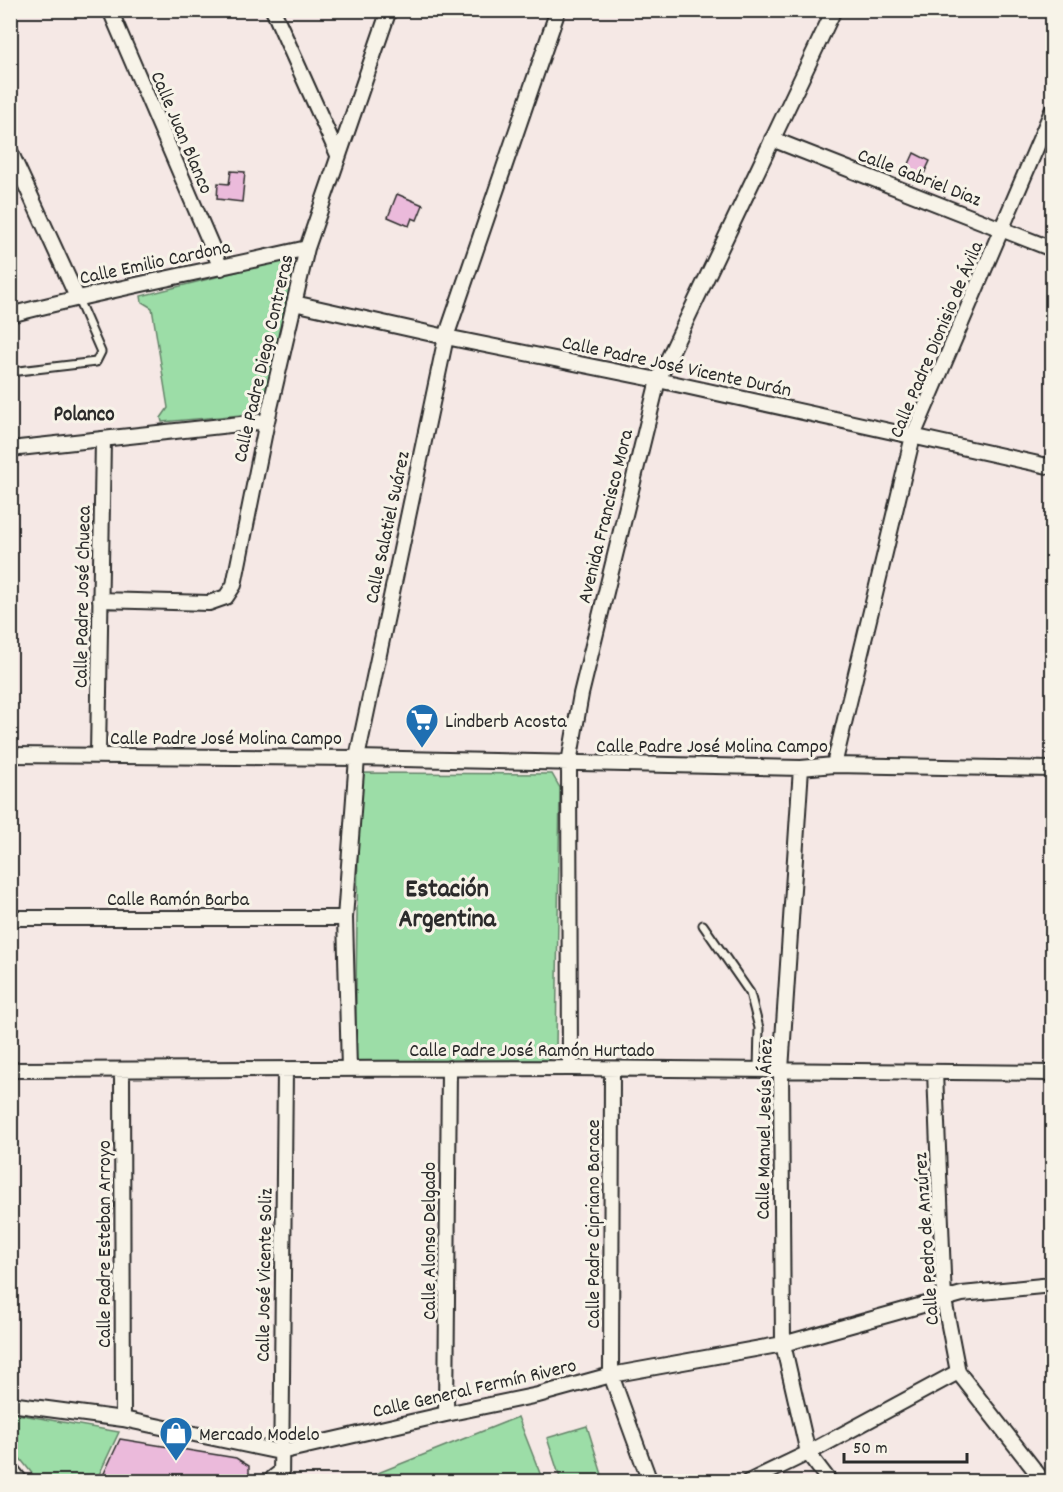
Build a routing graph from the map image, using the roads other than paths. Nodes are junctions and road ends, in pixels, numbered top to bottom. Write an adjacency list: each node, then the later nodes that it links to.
1 (110, 10): 13 (street, Calle Juan Blanco)
2 (273, 10): 9 (street)
3 (389, 10): 9 (street, Calle Padre Diego Contreras)
4 (558, 10): 17 (street, Calle Salatiel Suárez)
5 (834, 10): 7 (street, Avenida Francisco Mora)
6 (1053, 111): 10 (street, Calle Padre Dionisio de Ávila)
7 (772, 139): 10 (street, Calle Gabriel Diaz); 19 (street, Avenida Francisco Mora)
8 (10, 151): 14 (street)
9 (338, 156): 11 (street, Calle Padre Diego Contreras)
10 (1002, 229): 12 (street, Calle Gabriel Diaz); 21 (street, Calle Padre Dionisio de Ávila)
11 (307, 248): 13 (street, Calle Emilio Cardona); 15 (street, Calle Padre Diego Contreras)
12 (1053, 249)
13 (221, 268): 14 (street, Calle Emilio Cardona)
14 (77, 297): 16 (street, Calle Emilio Cardona); 18 (lane)
15 (294, 303): 17 (street, Calle Padre José Vicente Durán); 20 (street, Calle Padre Diego Contreras)
16 (10, 315)
17 (446, 337): 19 (street, Calle Padre José Vicente Durán); 28 (street, Calle Salatiel Suárez)
18 (10, 372)
19 (658, 380): 21 (street, Calle Padre José Vicente Durán); 29 (street, Avenida Francisco Mora)
20 (267, 421): 22 (street); 25 (street, Calle Padre Diego Contreras)
21 (913, 436): 24 (street, Calle Padre José Vicente Durán); 30 (street, Calle Padre Dionisio de Ávila)
22 (103, 439): 23 (street); 25 (street, Calle Padre José Chueca)
23 (10, 449)
24 (1053, 467)
25 (100, 600): 27 (street, Calle Padre José Chueca)
26 (10, 755): 27 (street, Calle Padre José Molina Campo)
27 (98, 756): 28 (street, Calle Padre José Molina Campo)
28 (357, 758): 29 (street, Calle Padre José Molina Campo); 34 (street, Calle Salatiel Suárez)
29 (569, 764): 31 (street, Calle Padre José Molina Campo); 37 (street, Avenida Francisco Mora)
30 (834, 765): 31 (street, Calle Padre José Molina Campo); 32 (street, Calle Padre José Molina Campo)
31 (801, 768): 44 (street, Calle Manuel Jesús Áñez)
32 (1053, 769)
33 (10, 918): 34 (street, Calle Ramón Barba)
34 (345, 918): 39 (street, Calle Salatiel Suárez)
35 (703, 925): 43 (lane)
36 (449, 1068): 37 (street, Calle Padre José Ramón Hurtado); 39 (street, Calle Padre José Ramón Hurtado); 53 (street, Calle Alonso Delgado)
37 (570, 1068): 40 (street, Calle Padre José Ramón Hurtado)
38 (285, 1069): 39 (street, Calle Padre José Ramón Hurtado); 42 (street, Calle Padre José Ramón Hurtado); 55 (street, Calle José Vicente Soliz)
39 (349, 1069)
40 (612, 1069): 43 (street, Calle Padre José Ramón Hurtado); 51 (street, Calle Padre Cipriano Barace)
41 (10, 1070): 42 (street, Calle Padre José Ramón Hurtado)
42 (122, 1070): 54 (street, Calle Padre Esteban Arroyo)
43 (758, 1070): 44 (street, Calle Padre José Ramón Hurtado)
44 (781, 1070): 45 (street, Calle Padre José Ramón Hurtado); 49 (street, Calle Manuel Jesús Áñez)
45 (936, 1072): 46 (street, Calle Padre José Ramón Hurtado); 48 (street, Calle Pedro de Anzúrez)
46 (1053, 1073)
47 (1053, 1285): 48 (street, Calle General Fermín Rivero)
48 (944, 1300): 49 (street, Calle General Fermín Rivero); 50 (street, Calle Pedro de Anzúrez)
49 (783, 1344): 51 (street, Calle General Fermín Rivero); 56 (street, Calle Manuel Jesús Áñez)
50 (958, 1372): 56 (street); 64 (street, Calle Pedro de Anzúrez)
51 (611, 1375): 53 (street, Calle General Fermín Rivero); 61 (street, Calle Padre Cipriano Barace)
52 (10, 1404): 54 (street, Calle General Fermín Rivero)
53 (446, 1414): 55 (street, Calle General Fermín Rivero)
54 (123, 1419): 55 (street, Calle General Fermín Rivero)
55 (280, 1452): 58 (street, Calle José Vicente Soliz)
56 (808, 1453): 62 (street); 63 (street, Calle Manuel Jesús Áñez)
57 (10, 1468): 59 (street)
58 (281, 1474): 60 (lane)
59 (21, 1482)
60 (266, 1482)
61 (650, 1482)
62 (748, 1482)
63 (830, 1482)
64 (1044, 1482)

